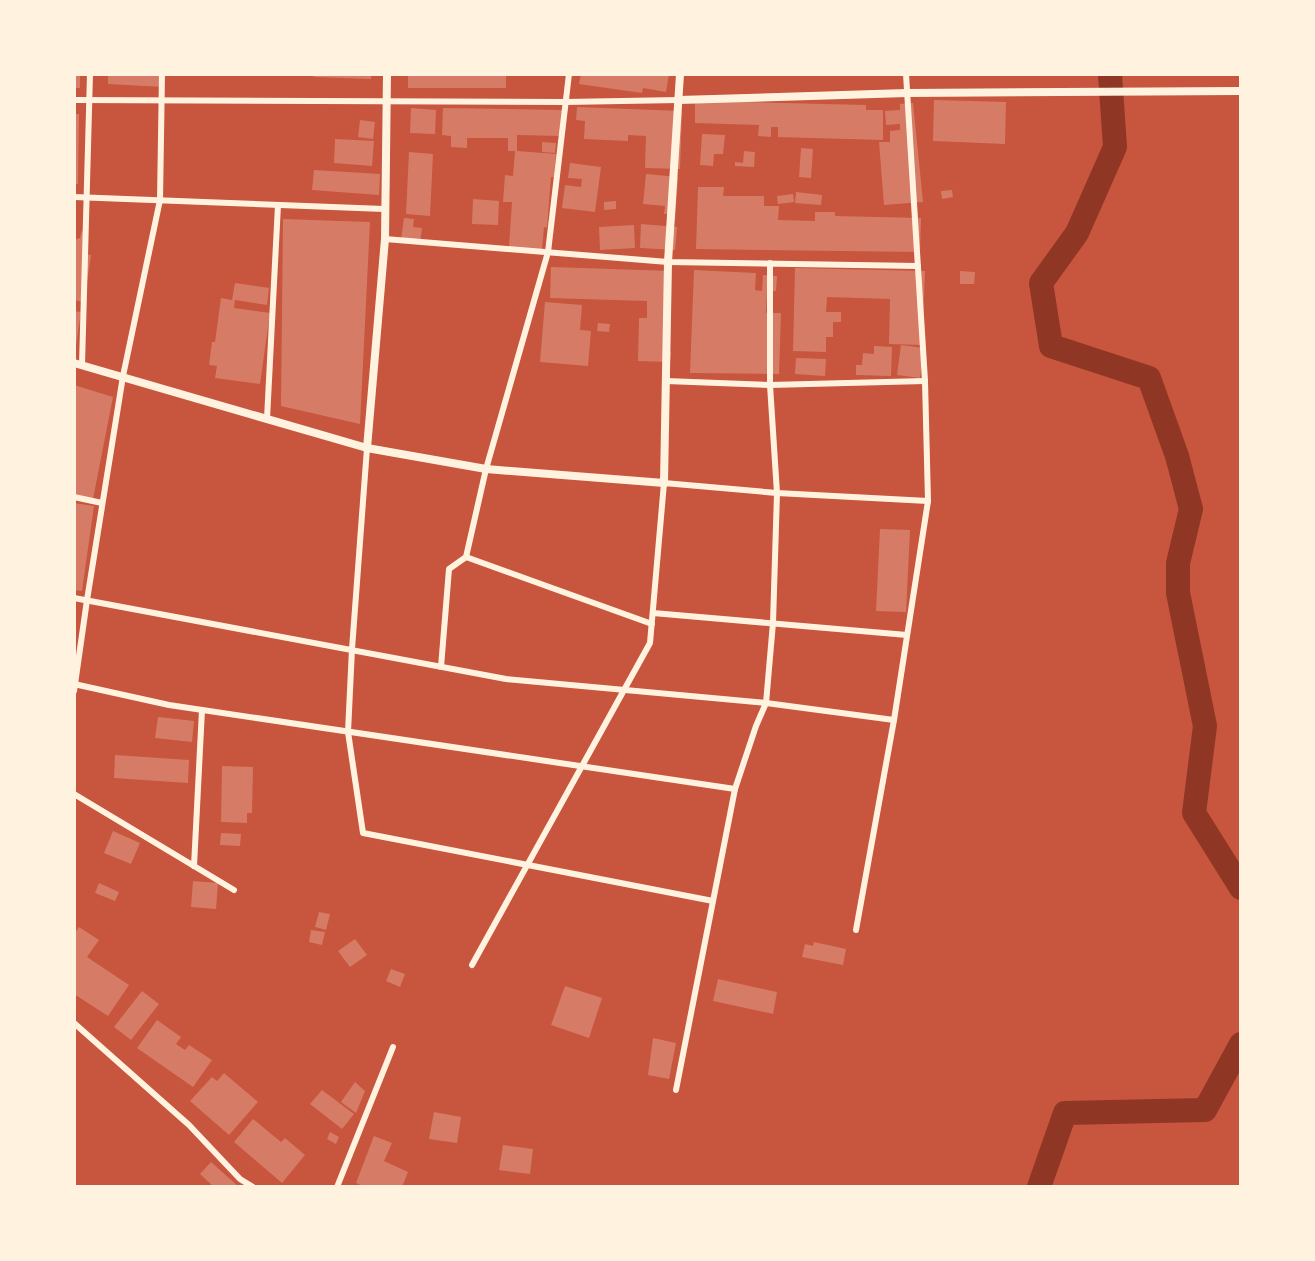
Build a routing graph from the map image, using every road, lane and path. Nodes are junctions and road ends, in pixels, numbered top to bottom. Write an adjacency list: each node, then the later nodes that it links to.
1 (90, 74): 10 (street)
2 (162, 74): 11 (street)
3 (387, 74): 13 (street)
4 (569, 74): 14 (street)
5 (680, 74): 12 (street)
6 (906, 74): 8 (street)
7 (1241, 91): 8 (street)
8 (907, 93): 12 (street); 24 (street)
9 (74, 100): 10 (street)
10 (88, 100): 11 (street); 16 (street)
11 (162, 100): 13 (street); 17 (street)
12 (679, 100): 14 (street); 22 (street)
13 (387, 101): 14 (street); 19 (street)
14 (565, 102): 21 (street)
15 (74, 197): 16 (street)
16 (88, 198): 17 (street); 25 (street)
17 (160, 200): 18 (street); 26 (street)
18 (278, 205): 19 (street); 30 (street)
19 (384, 209): 20 (street)
20 (385, 239): 21 (street); 31 (street)
21 (548, 252): 22 (street); 32 (street)
22 (668, 262): 23 (street); 27 (street)
23 (770, 263): 24 (street); 29 (street)
24 (918, 266): 28 (street)
25 (78, 364): 26 (street)
26 (123, 376): 30 (street); 37 (street)
27 (666, 381): 29 (street); 33 (street)
28 (925, 381): 29 (street); 36 (street)
29 (770, 385): 34 (street)
30 (267, 419): 31 (street)
31 (367, 448): 32 (street); 45 (street)
32 (486, 469): 33 (street); 38 (street)
33 (664, 483): 34 (street); 41 (street)
34 (777, 493): 36 (street); 42 (street)
35 (74, 497): 37 (street)
36 (928, 501): 44 (street)
37 (102, 503): 40 (street)
38 (466, 557): 43 (street); 46 (street)
39 (74, 598): 40 (street)
40 (87, 600): 45 (street); 47 (street)
41 (653, 613): 42 (street); 43 (street)
42 (773, 623): 44 (street); 50 (street)
43 (652, 624): 48 (street)
44 (907, 635): 52 (street)
45 (352, 649): 46 (street); 53 (street)
46 (441, 667): 48 (street)
47 (74, 685): 49 (street); 51 (street)
48 (624, 690): 50 (street); 54 (street)
49 (74, 691)
50 (766, 703): 52 (street); 55 (street)
51 (202, 710): 53 (street); 58 (street)
52 (894, 720): 61 (street)
53 (348, 732): 54 (street); 57 (street)
54 (582, 766): 55 (street); 57 (street)
55 (735, 789): 60 (street)
56 (74, 794): 58 (street)
57 (528, 864): 60 (street); 62 (street)
58 (194, 866): 59 (street)
59 (234, 890)
60 (713, 901): 65 (street)
61 (856, 930)
62 (472, 965)
63 (74, 1023): 66 (street)
64 (393, 1047): 67 (street)
65 (676, 1090)
66 (253, 1187)
67 (337, 1187)

